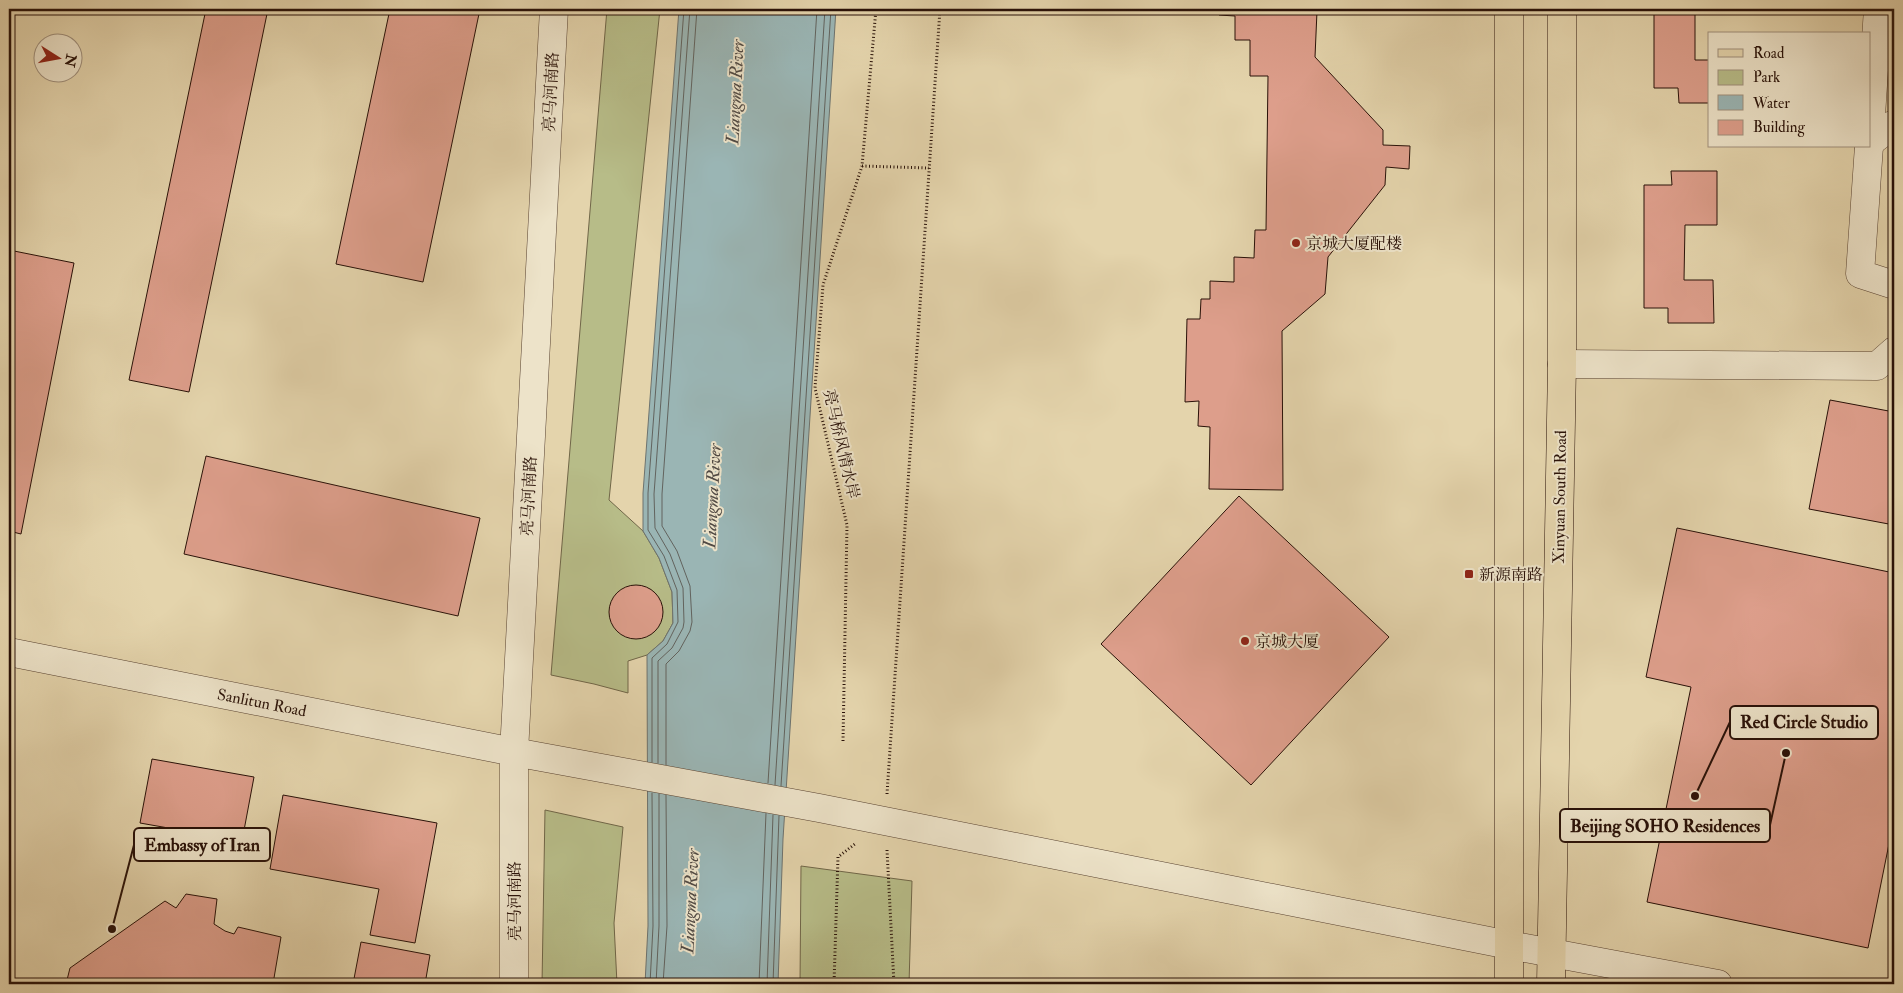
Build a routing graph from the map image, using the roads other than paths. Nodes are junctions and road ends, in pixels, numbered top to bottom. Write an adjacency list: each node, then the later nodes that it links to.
1 (554, 9): 13 (street, 亮马河南路)
2 (1510, 9): 14 (main road)
3 (1562, 9): 11 (main road, Xinyuan South Road)
4 (1878, 9): 6 (street)
5 (1894, 124): 7 (street)
6 (1870, 130)
7 (1870, 144)
8 (1869, 148): 9 (street)
9 (1894, 285)
10 (1894, 351): 11 (street)
11 (1562, 364): 15 (main road, Xinyuan South Road)
12 (9, 652): 13 (street, Sanlitun Road)
13 (514, 752): 14 (street, Sanlitun Road); 16 (street, 亮马河南路)
14 (1509, 945): 15 (street, Sanlitun Road); 17 (main road)
15 (1551, 953): 18 (main road, Xinyuan South Road); 19 (street, Sanlitun Road)
16 (514, 984)
17 (1509, 984)
18 (1551, 984)
19 (1718, 984)

